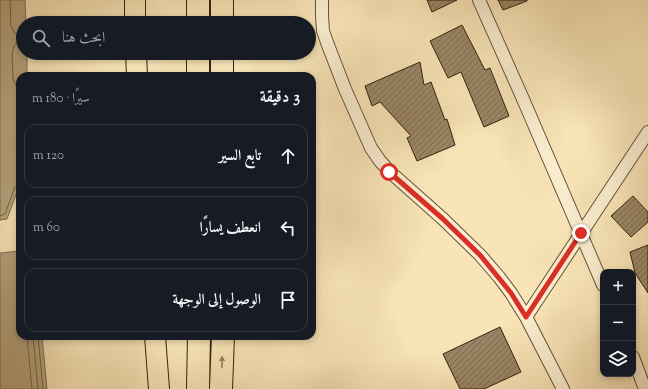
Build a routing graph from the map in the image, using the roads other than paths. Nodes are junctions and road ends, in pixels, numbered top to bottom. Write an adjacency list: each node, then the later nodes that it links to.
1 (135, 0): 6 (highway)
2 (198, 0): 7 (highway)
3 (222, 0): 8 (highway)
4 (322, 0): 18 (street)
5 (479, 0): 16 (street)
6 (135, 16)
7 (198, 16)
8 (222, 16)
9 (136, 60): 12 (highway)
10 (198, 60): 13 (highway)
11 (222, 60): 14 (highway)
12 (137, 72)
13 (198, 72)
14 (222, 72)
15 (648, 132): 16 (street)
16 (581, 233): 17 (street); 18 (street)
17 (600, 278)
18 (526, 317): 26 (street)
19 (155, 340): 23 (highway)
20 (199, 340): 24 (highway)
21 (222, 340): 25 (highway, one-way to 21)
22 (636, 365): 27 (street)
23 (159, 389)
24 (198, 389)
25 (221, 389)
26 (563, 389)
27 (645, 389)

